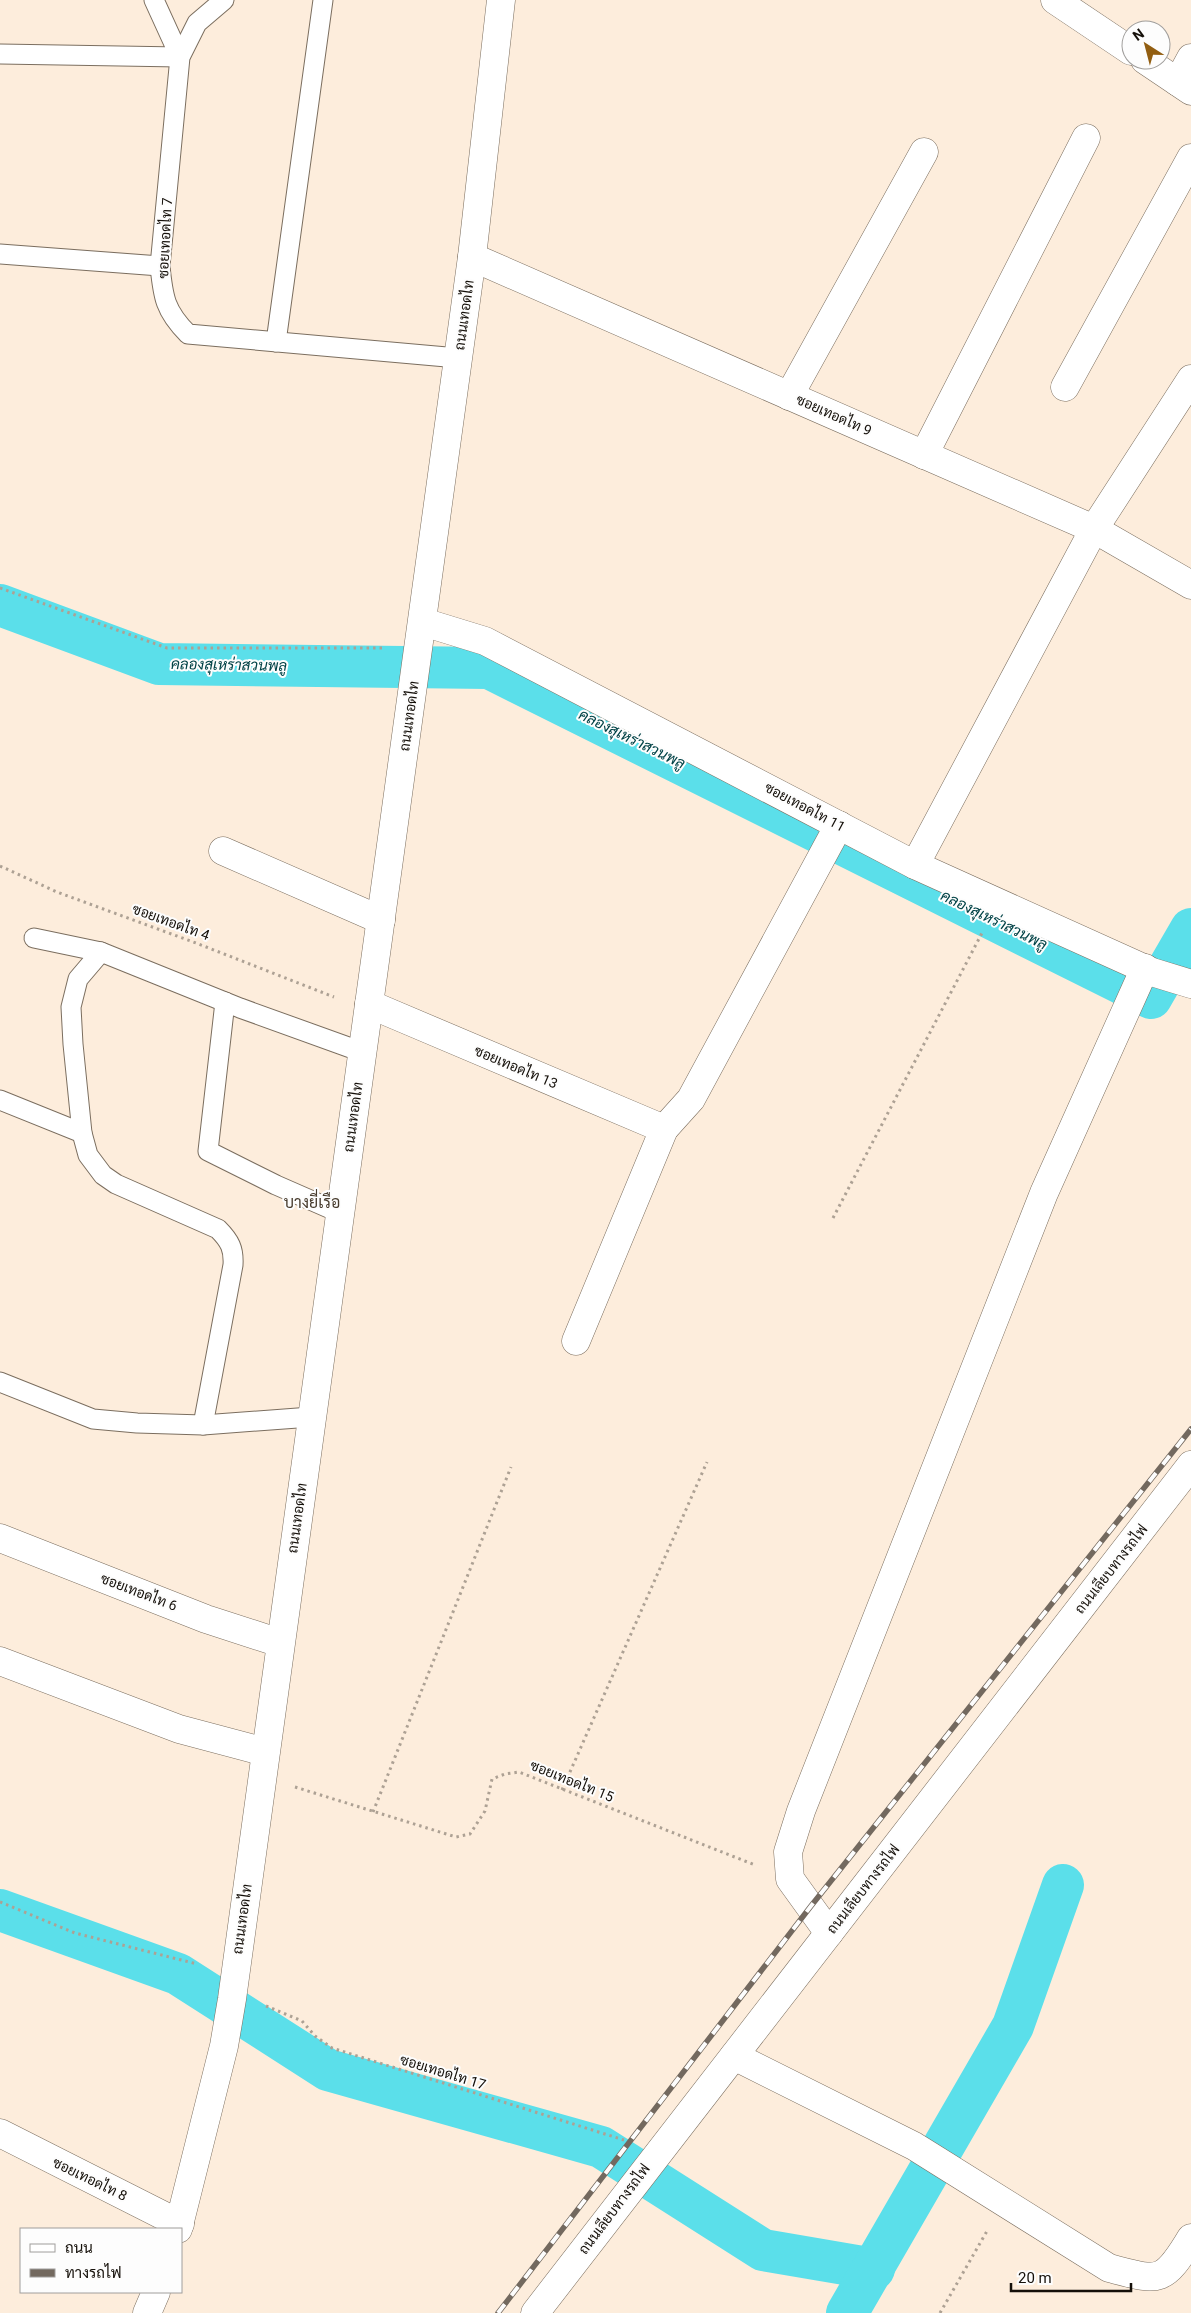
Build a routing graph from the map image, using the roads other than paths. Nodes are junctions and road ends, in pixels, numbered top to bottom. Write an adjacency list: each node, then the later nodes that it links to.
1 (154, 0): 8 (lane)
2 (224, 0): 8 (lane, ซอยเทอดไท 7)
3 (323, 0): 18 (lane)
4 (501, 0): 16 (street, ถนนเทอดไท)
5 (1058, 1): 6 (street)
6 (1121, 44)
7 (0, 54): 8 (lane)
8 (180, 57): 17 (lane, ซอยเทอดไท 7)
9 (1191, 58): 11 (street)
10 (1160, 70): 11 (street)
11 (1185, 87)
12 (1086, 138): 23 (street)
13 (924, 152): 22 (street)
14 (1191, 158): 21 (street)
15 (0, 254): 17 (lane)
16 (472, 256): 19 (street, ถนนเทอดไท); 22 (street, ซอยเทอดไท 9)
17 (160, 266): 18 (lane, ซอยเทอดไท 7)
18 (276, 342): 19 (lane, ซอยเทอดไท 7)
19 (458, 358): 26 (street, ถนนเทอดไท)
20 (1191, 379): 24 (street)
21 (1065, 386)
22 (789, 396): 23 (street, ซอยเทอดไท 9)
23 (924, 455): 24 (street, ซอยเทอดไท 9)
24 (1094, 529): 25 (street, ซอยเทอดไท 9); 29 (street)
25 (1191, 585)
26 (422, 622): 27 (street, ซอยเทอดไท 11); 30 (street, ถนนเทอดไท)
27 (839, 825): 29 (street, ซอยเทอดไท 11); 38 (street)
28 (223, 851): 30 (street)
29 (915, 865): 33 (street, ซอยเทอดไท 11)
30 (381, 920): 35 (street, ถนนเทอดไท)
31 (34, 938): 32 (lane)
32 (101, 952): 34 (lane); 39 (lane)
33 (1166, 976): 50 (street)
34 (225, 1002): 36 (lane); 40 (lane)
35 (369, 1004): 36 (street, ถนนเทอดไท); 38 (street, ซอยเทอดไท 13)
36 (362, 1052): 40 (street, ถนนเทอดไท)
37 (0, 1100): 39 (lane)
38 (664, 1129): 41 (street)
39 (82, 1133): 44 (lane)
40 (340, 1213): 43 (street, ถนนเทอดไท)
41 (576, 1341)
42 (0, 1382): 44 (lane)
43 (311, 1417): 44 (lane); 47 (street, ถนนเทอดไท)
44 (203, 1425)
45 (1191, 1465): 50 (street, ถนนเลียบทางรถไฟ)
46 (0, 1538): 47 (street, ซอยเทอดไท 6)
47 (280, 1643): 49 (street, ถนนเทอดไท)
48 (0, 1661): 49 (street)
49 (263, 1764): 53 (street, ถนนเทอดไท)
50 (829, 1933): 51 (street, ถนนเลียบทางรถไฟ)
51 (734, 2056): 54 (street); 57 (street, ถนนเลียบทางรถไฟ)
52 (0, 2133): 53 (street, ซอยเทอดไท 8)
53 (179, 2226)
54 (1191, 2238)
55 (156, 2293): 56 (street)
56 (147, 2313)
57 (534, 2313)

